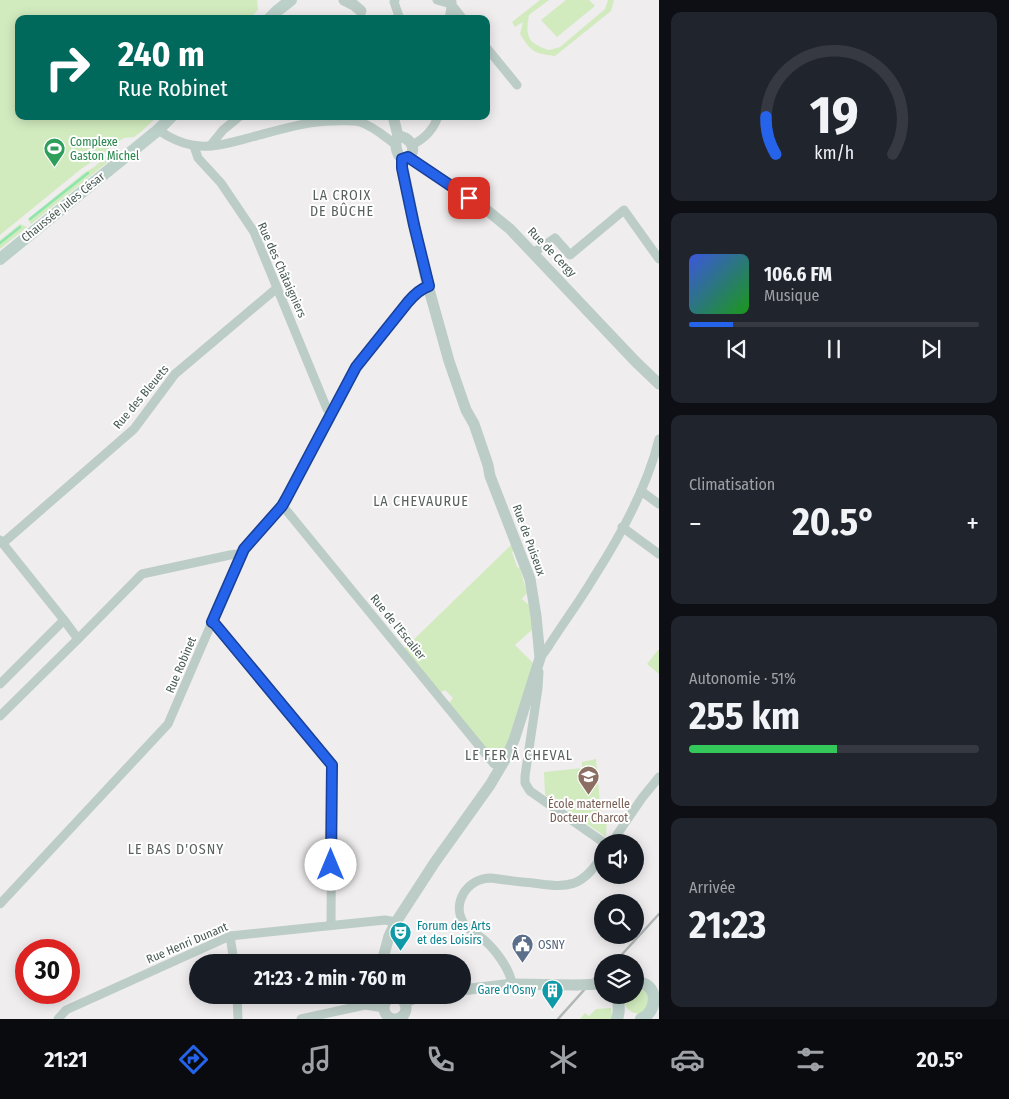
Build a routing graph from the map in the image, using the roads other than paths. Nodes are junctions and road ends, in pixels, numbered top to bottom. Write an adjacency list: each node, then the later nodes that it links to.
1 (291, 0): 6 (main road)
2 (344, 0): 7 (street)
3 (395, 0): 8 (street)
4 (437, 0): 5 (street)
5 (452, 2): 9 (street); 10 (street)
6 (275, 10)
7 (361, 10)
8 (399, 15)
9 (450, 15)
10 (461, 15)
11 (490, 52): 12 (street)
12 (517, 85)
13 (168, 120): 19 (main road, Chaussée Jules César)
14 (235, 120): 23 (street)
15 (298, 120): 18 (street)
16 (394, 120): 20 (street)
17 (437, 120): 21 (street)
18 (296, 126): 20 (street); 23 (street)
19 (158, 130): 22 (street); 27 (main road, Chaussée Jules César)
20 (397, 140): 21 (street); 24 (street)
21 (412, 145): 24 (street)
22 (194, 146): 23 (street); 29 (street, Rue des Châtaigniers)
23 (210, 146)
24 (405, 158): 25 (street, Rue de Cergy); 28 (street, Rue de Puiseux)
25 (533, 253): 26 (street); 30 (street, Rue de Cergy)
26 (659, 258)
27 (0, 259)
28 (429, 286): 31 (street, Rue Robinet); 43 (street, Rue de Puiseux)
29 (277, 288): 31 (street, Rue des Châtaigniers); 37 (street, Rue des Bleuets)
30 (659, 384)
31 (332, 413): 35 (street, Rue Robinet)
32 (659, 439): 33 (street)
33 (641, 491): 34 (street); 36 (street)
34 (659, 504)
35 (282, 506): 39 (street, Rue Robinet); 46 (street, Rue de l'Escalier)
36 (622, 528): 38 (street); 43 (street)
37 (1, 542): 40 (street)
38 (659, 554)
39 (241, 555): 41 (street, Rue Robinet); 42 (street)
40 (64, 620): 42 (street); 44 (street)
41 (212, 622): 51 (street, Rue Robinet); 53 (street)
42 (78, 639): 45 (street)
43 (540, 658): 49 (street); 52 (street, Rue de Puiseux)
44 (0, 684)
45 (0, 716)
46 (494, 764)
47 (659, 777): 48 (street)
48 (617, 834)
49 (594, 836)
50 (594, 869): 58 (street)
51 (0, 904)
52 (396, 922): 53 (street, Rue Henri Dunant); 56 (street, Rue de Puiseux)
53 (330, 925): 54 (street, Rue Henri Dunant)
54 (230, 936): 55 (street); 68 (street, Rue Henri Dunant)
55 (233, 954)
56 (384, 954)
57 (644, 983): 61 (main road)
58 (512, 984): 59 (street, bridge); 60 (street)
59 (594, 984)
60 (471, 989)
61 (657, 994): 72 (main road)
62 (237, 1004): 69 (street)
63 (370, 1004): 70 (street)
64 (384, 1004): 67 (street)
65 (404, 1004): 67 (street)
66 (618, 1007): 71 (main road)
67 (402, 1018)
68 (58, 1019)
69 (238, 1019)
70 (301, 1019)
71 (634, 1019)
72 (641, 1019)

